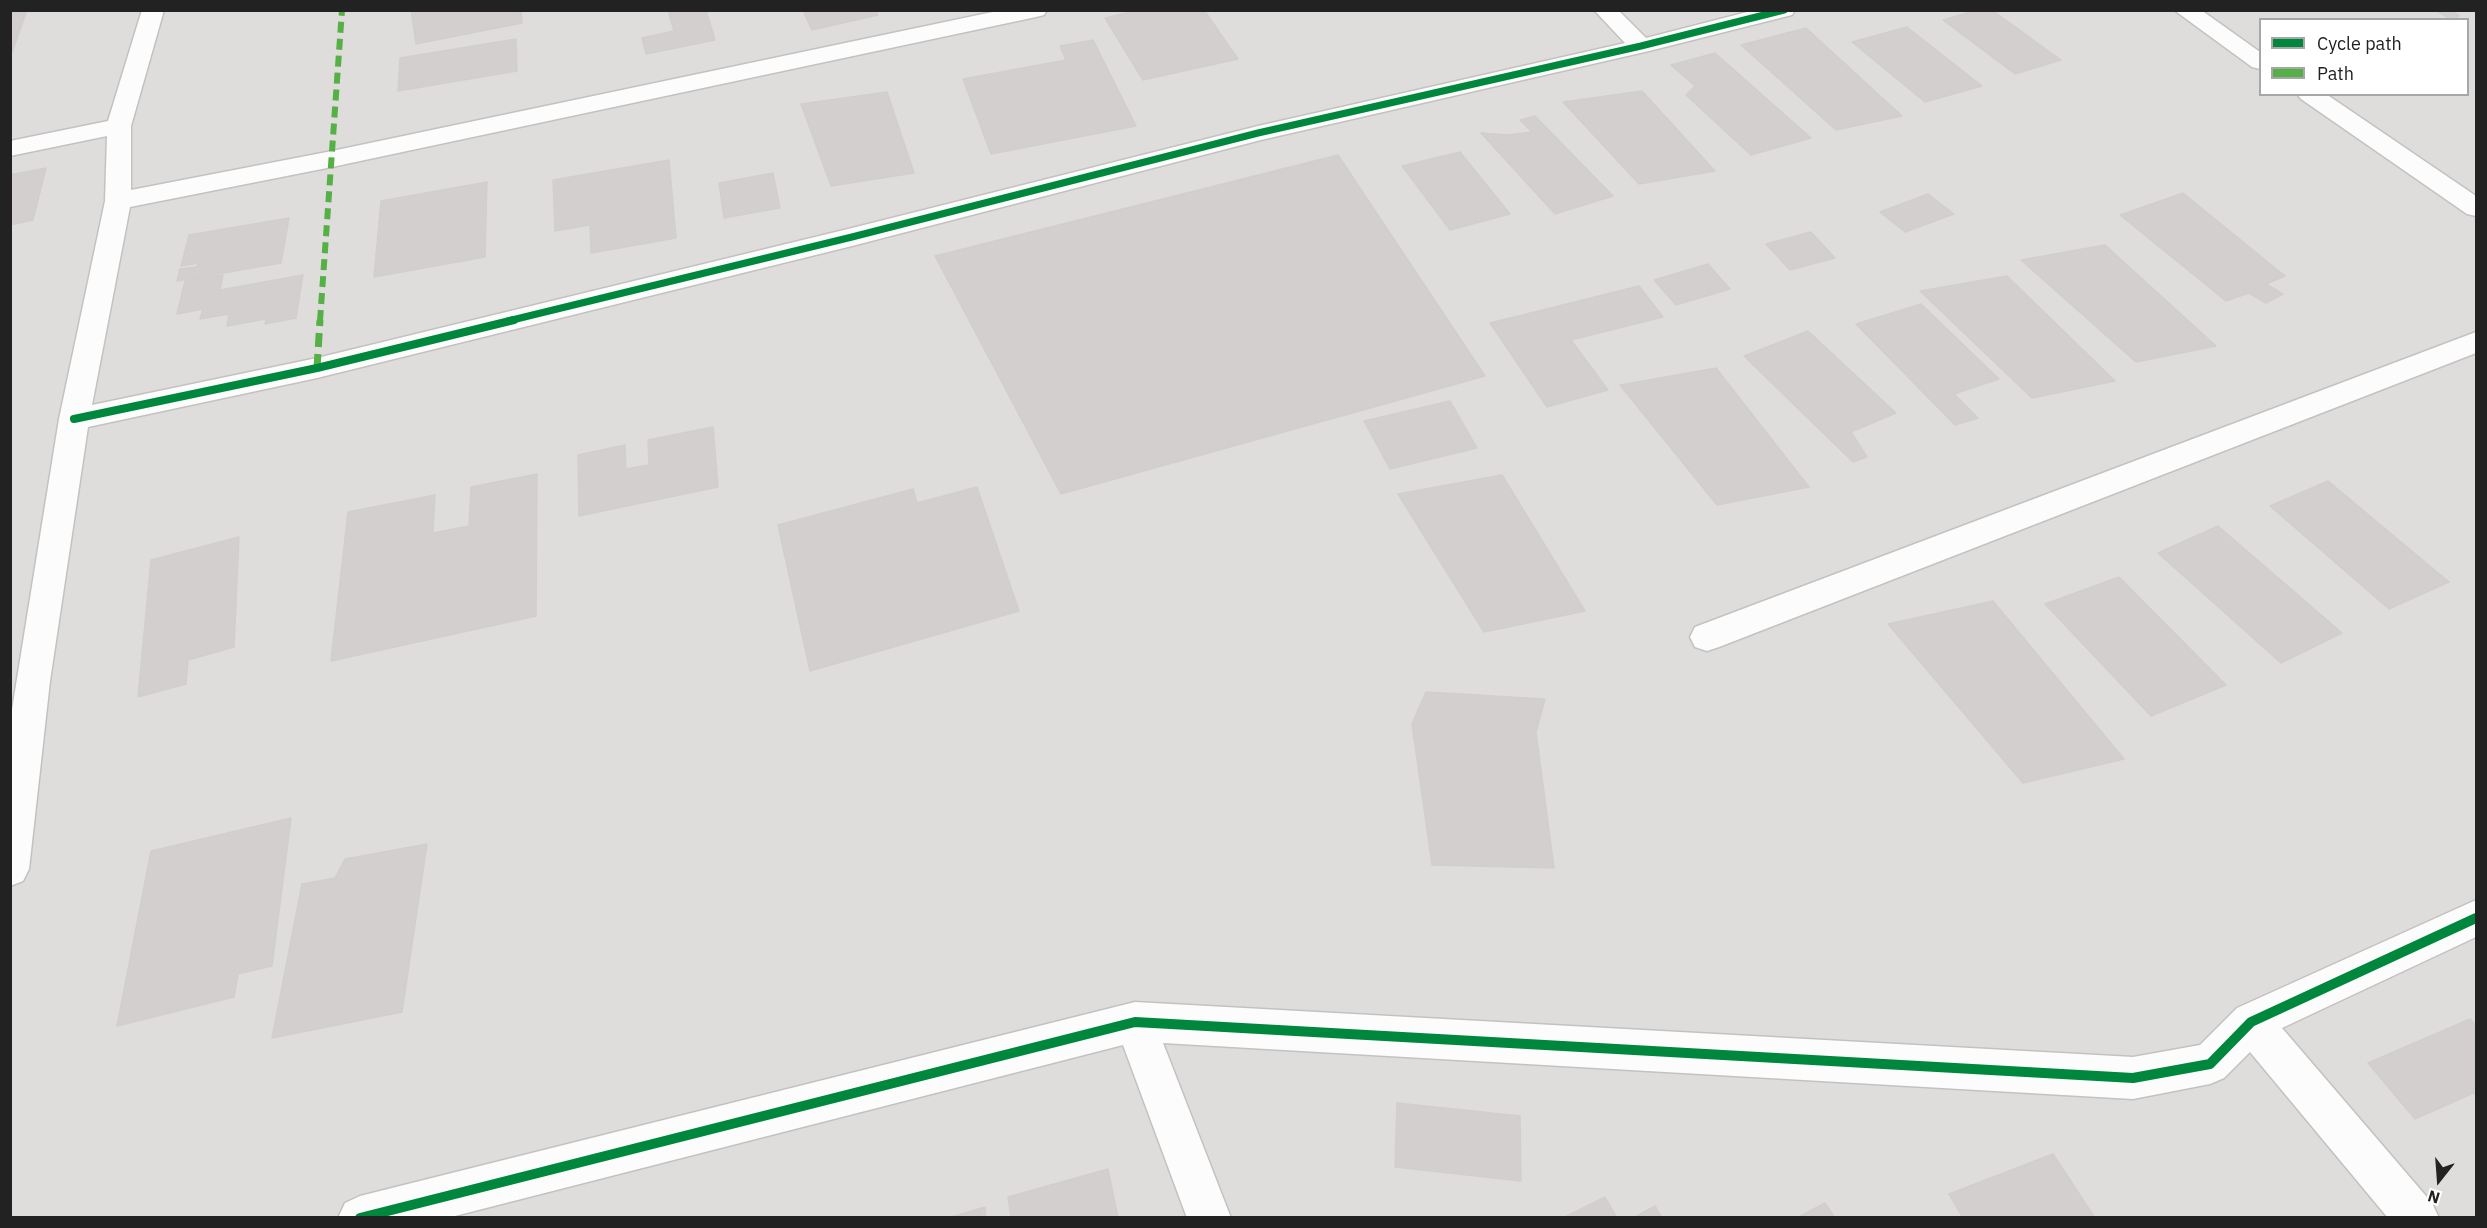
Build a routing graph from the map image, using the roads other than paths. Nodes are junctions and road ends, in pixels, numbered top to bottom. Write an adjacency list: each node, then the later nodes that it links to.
1 (153, 10): 9 (street)
2 (1036, 10): 11 (street)
3 (1605, 10): 6 (street)
4 (1784, 10): 6 (street)
5 (2185, 10): 7 (street)
6 (1641, 46): 14 (street)
7 (2259, 61)
8 (2312, 96): 12 (street)
9 (119, 126): 10 (street); 11 (street)
10 (10, 149)
11 (118, 201): 14 (street)
12 (2476, 208)
13 (2471, 354): 15 (street)
14 (74, 419): 16 (street)
15 (1707, 638)
16 (22, 685): 17 (street)
17 (10, 870)
18 (2476, 918): 20 (street)
19 (1135, 1022): 20 (street); 21 (street); 22 (street)
20 (2251, 1022): 23 (street)
21 (360, 1218)
22 (1209, 1218)
23 (2417, 1218)

